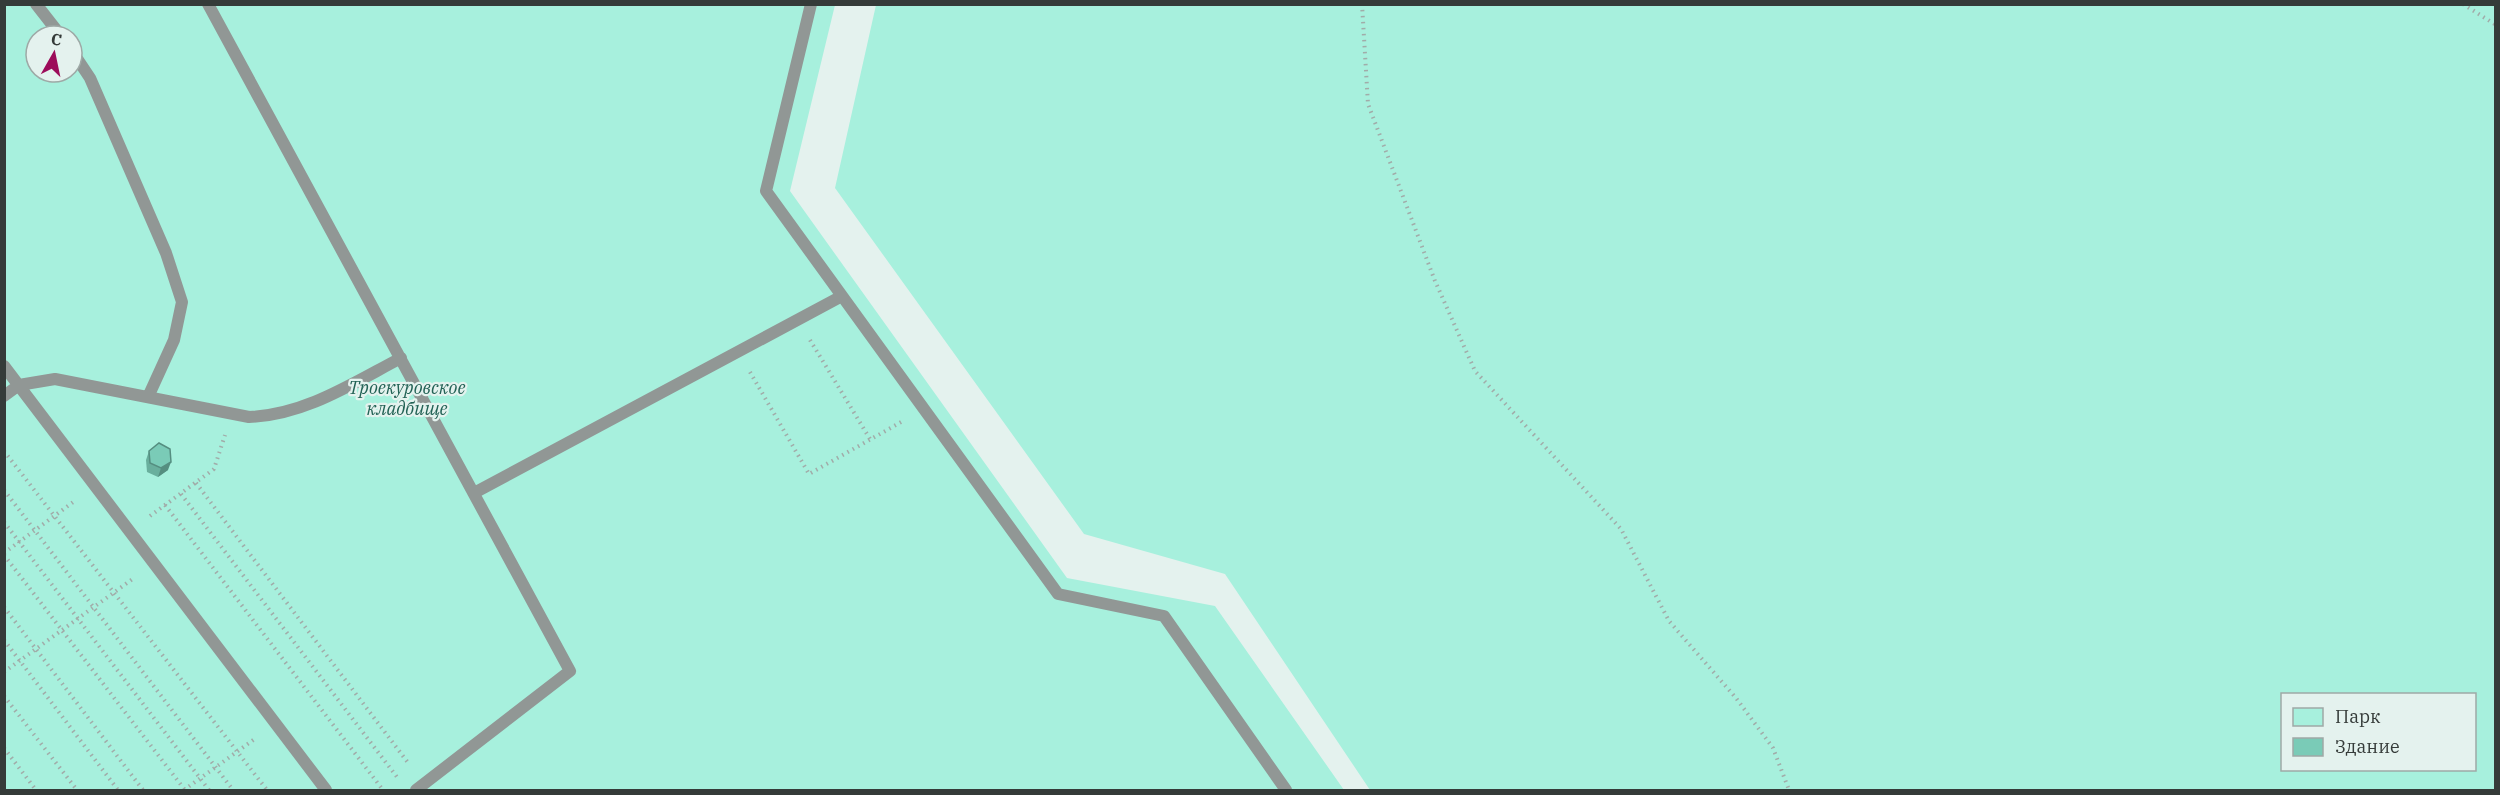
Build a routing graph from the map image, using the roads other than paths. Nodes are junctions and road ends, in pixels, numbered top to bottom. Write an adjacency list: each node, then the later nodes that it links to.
1 (36, 4): 4 (lane)
2 (208, 4): 7 (lane)
3 (811, 4): 6 (lane)
4 (52, 24)
5 (84, 69): 11 (lane)
6 (842, 296): 12 (lane); 15 (lane)
7 (401, 358): 11 (lane); 12 (lane)
8 (4, 366): 9 (lane)
9 (19, 385): 10 (lane); 11 (lane); 14 (lane)
10 (4, 396)
11 (148, 396)
12 (474, 493): 13 (lane)
13 (423, 788)
14 (326, 790)
15 (1286, 790)

